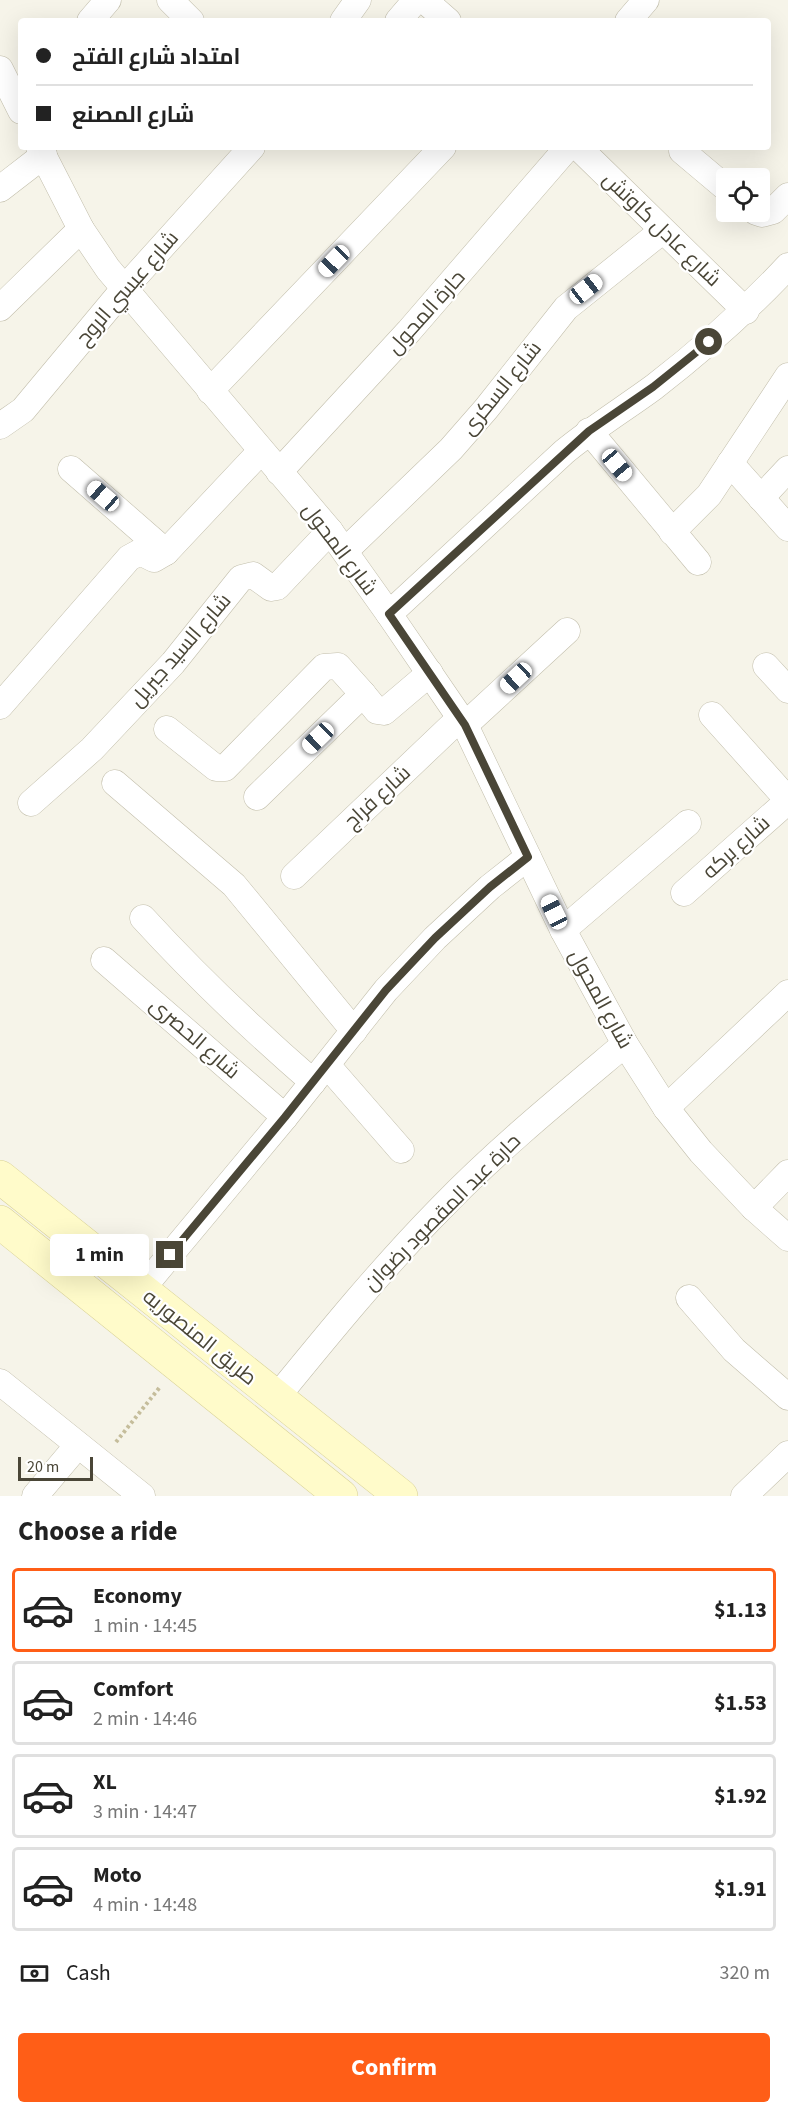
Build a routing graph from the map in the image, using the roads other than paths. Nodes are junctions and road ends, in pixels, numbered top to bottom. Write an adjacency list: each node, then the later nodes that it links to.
1 (108, 0): 6 (street)
2 (170, 0): 7 (street)
3 (416, 0): 8 (street)
4 (424, 0): 9 (street)
5 (646, 0): 10 (street)
6 (93, 18)
7 (188, 18)
8 (401, 18)
9 (445, 18)
10 (631, 18)
11 (0, 69): 12 (street)
12 (18, 102)
13 (249, 150): 26 (street, شارع عيسي الروح)
14 (441, 150): 30 (street)
15 (565, 150): 37 (street, حارة المحول)
16 (581, 150): 24 (street, شارع عادل كاوتش)
17 (42, 151): 20 (street); 23 (street, شارع المحول)
18 (682, 151): 19 (street)
19 (716, 180)
20 (0, 189)
21 (788, 196): 22 (street)
22 (770, 212)
23 (81, 229): 26 (street, شارع المحول); 27 (street)
24 (662, 231): 28 (street, شارع عادل كاوتش); 42 (street, شارع السكرى)
25 (788, 266): 28 (street)
26 (123, 290): 30 (street, شارع المحول); 31 (street, شارع عيسي الروح)
27 (0, 308)
28 (746, 311): 32 (street)
29 (788, 376): 34 (street)
30 (210, 391): 33 (street, شارع المحول)
31 (0, 426)
32 (589, 431): 41 (street); 45 (street)
33 (261, 451): 37 (street, شارع المحول); 43 (street)
34 (730, 463): 38 (street); 41 (street)
35 (71, 468): 43 (street)
36 (788, 469): 38 (street)
37 (279, 472): 40 (street, شارع المحول)
38 (761, 498): 39 (street)
39 (788, 528)
40 (330, 531): 42 (street, شارع المحول); 58 (street, شارع السيد جبريل)
41 (672, 532): 44 (street)
42 (345, 551): 45 (street, شارع المحول)
43 (166, 552): 51 (street)
44 (698, 562)
45 (389, 614): 48 (street, شارع المحول)
46 (567, 631): 53 (street, شارع فراج)
47 (766, 666): 49 (street)
48 (430, 673): 50 (street); 53 (street, شارع المحول)
49 (788, 690)
50 (363, 694): 54 (street); 56 (street)
51 (0, 706)
52 (712, 716): 57 (street)
53 (463, 722): 60 (street, شارع المحول); 61 (street, شارع فراج)
54 (167, 729)
55 (115, 783): 67 (street)
56 (257, 796)
57 (788, 800): 62 (street, شارع بركه)
58 (31, 803)
59 (688, 823): 64 (street)
60 (528, 857): 64 (street, شارع المحول); 67 (street)
61 (294, 876)
62 (684, 893)
63 (143, 918): 69 (street)
64 (563, 930): 68 (street, شارع المحول)
65 (104, 960): 71 (street, شارع الحصرى)
66 (788, 993): 70 (street)
67 (354, 1031): 69 (street)
68 (625, 1044): 70 (street, شارع المحول); 82 (street, حارة عبد المقصود رضوان)
69 (320, 1073): 71 (street); 72 (street)
70 (666, 1108): 75 (street, شارع المحول)
71 (285, 1117): 78 (street)
72 (401, 1150)
73 (788, 1173): 75 (street)
74 (0, 1177): 78 (main road, طريق المنصوريه)
75 (754, 1208): 77 (street, شارع المحول)
76 (0, 1222): 87 (main road, طريق المنصوريه)
77 (788, 1238)
78 (141, 1290): 82 (main road, طريق المنصوريه)
79 (689, 1298): 81 (street)
80 (0, 1382): 83 (street)
81 (788, 1397)
82 (276, 1398): 88 (main road, طريق المنصوريه)
83 (78, 1445): 85 (street); 86 (street)
84 (788, 1454): 89 (street)
85 (35, 1496)
86 (142, 1496)
87 (341, 1496)
88 (401, 1496)
89 (744, 1496)

